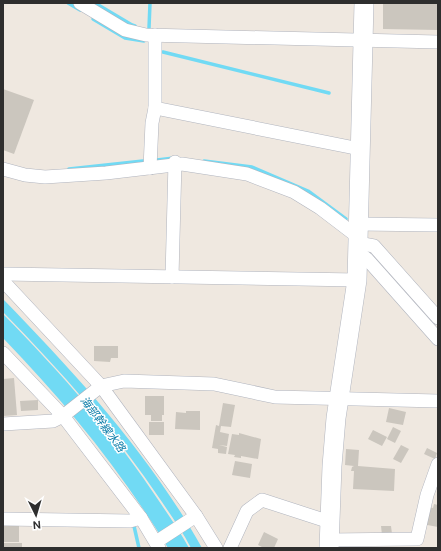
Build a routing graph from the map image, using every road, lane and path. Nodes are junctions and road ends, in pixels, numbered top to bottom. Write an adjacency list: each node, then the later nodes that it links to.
1 (80, 3): 3 (street)
2 (364, 3): 4 (street)
3 (155, 35): 4 (street); 6 (street)
4 (363, 40): 5 (street); 7 (street)
5 (438, 42)
6 (155, 108): 7 (street); 9 (street)
7 (360, 149): 12 (street)
8 (175, 164): 9 (street); 12 (street); 14 (street)
9 (150, 168): 10 (street)
10 (3, 169)
11 (438, 226): 12 (street)
12 (358, 239): 15 (street); 17 (street); 18 (street)
13 (3, 274): 14 (street)
14 (172, 276): 15 (street)
15 (357, 280): 21 (street)
16 (3, 281): 20 (street)
17 (438, 318)
18 (438, 339)
19 (3, 353): 23 (street)
20 (98, 388): 21 (street); 23 (street); 26 (street)
21 (339, 399): 22 (street); 29 (street)
22 (438, 401)
23 (65, 414): 24 (street); 27 (street)
24 (3, 424)
25 (438, 464): 29 (street)
26 (194, 517): 30 (street); 31 (street)
27 (141, 518): 28 (street); 30 (street)
28 (3, 519)
29 (329, 537): 32 (street)
30 (159, 543)
31 (216, 548)
32 (230, 548)

